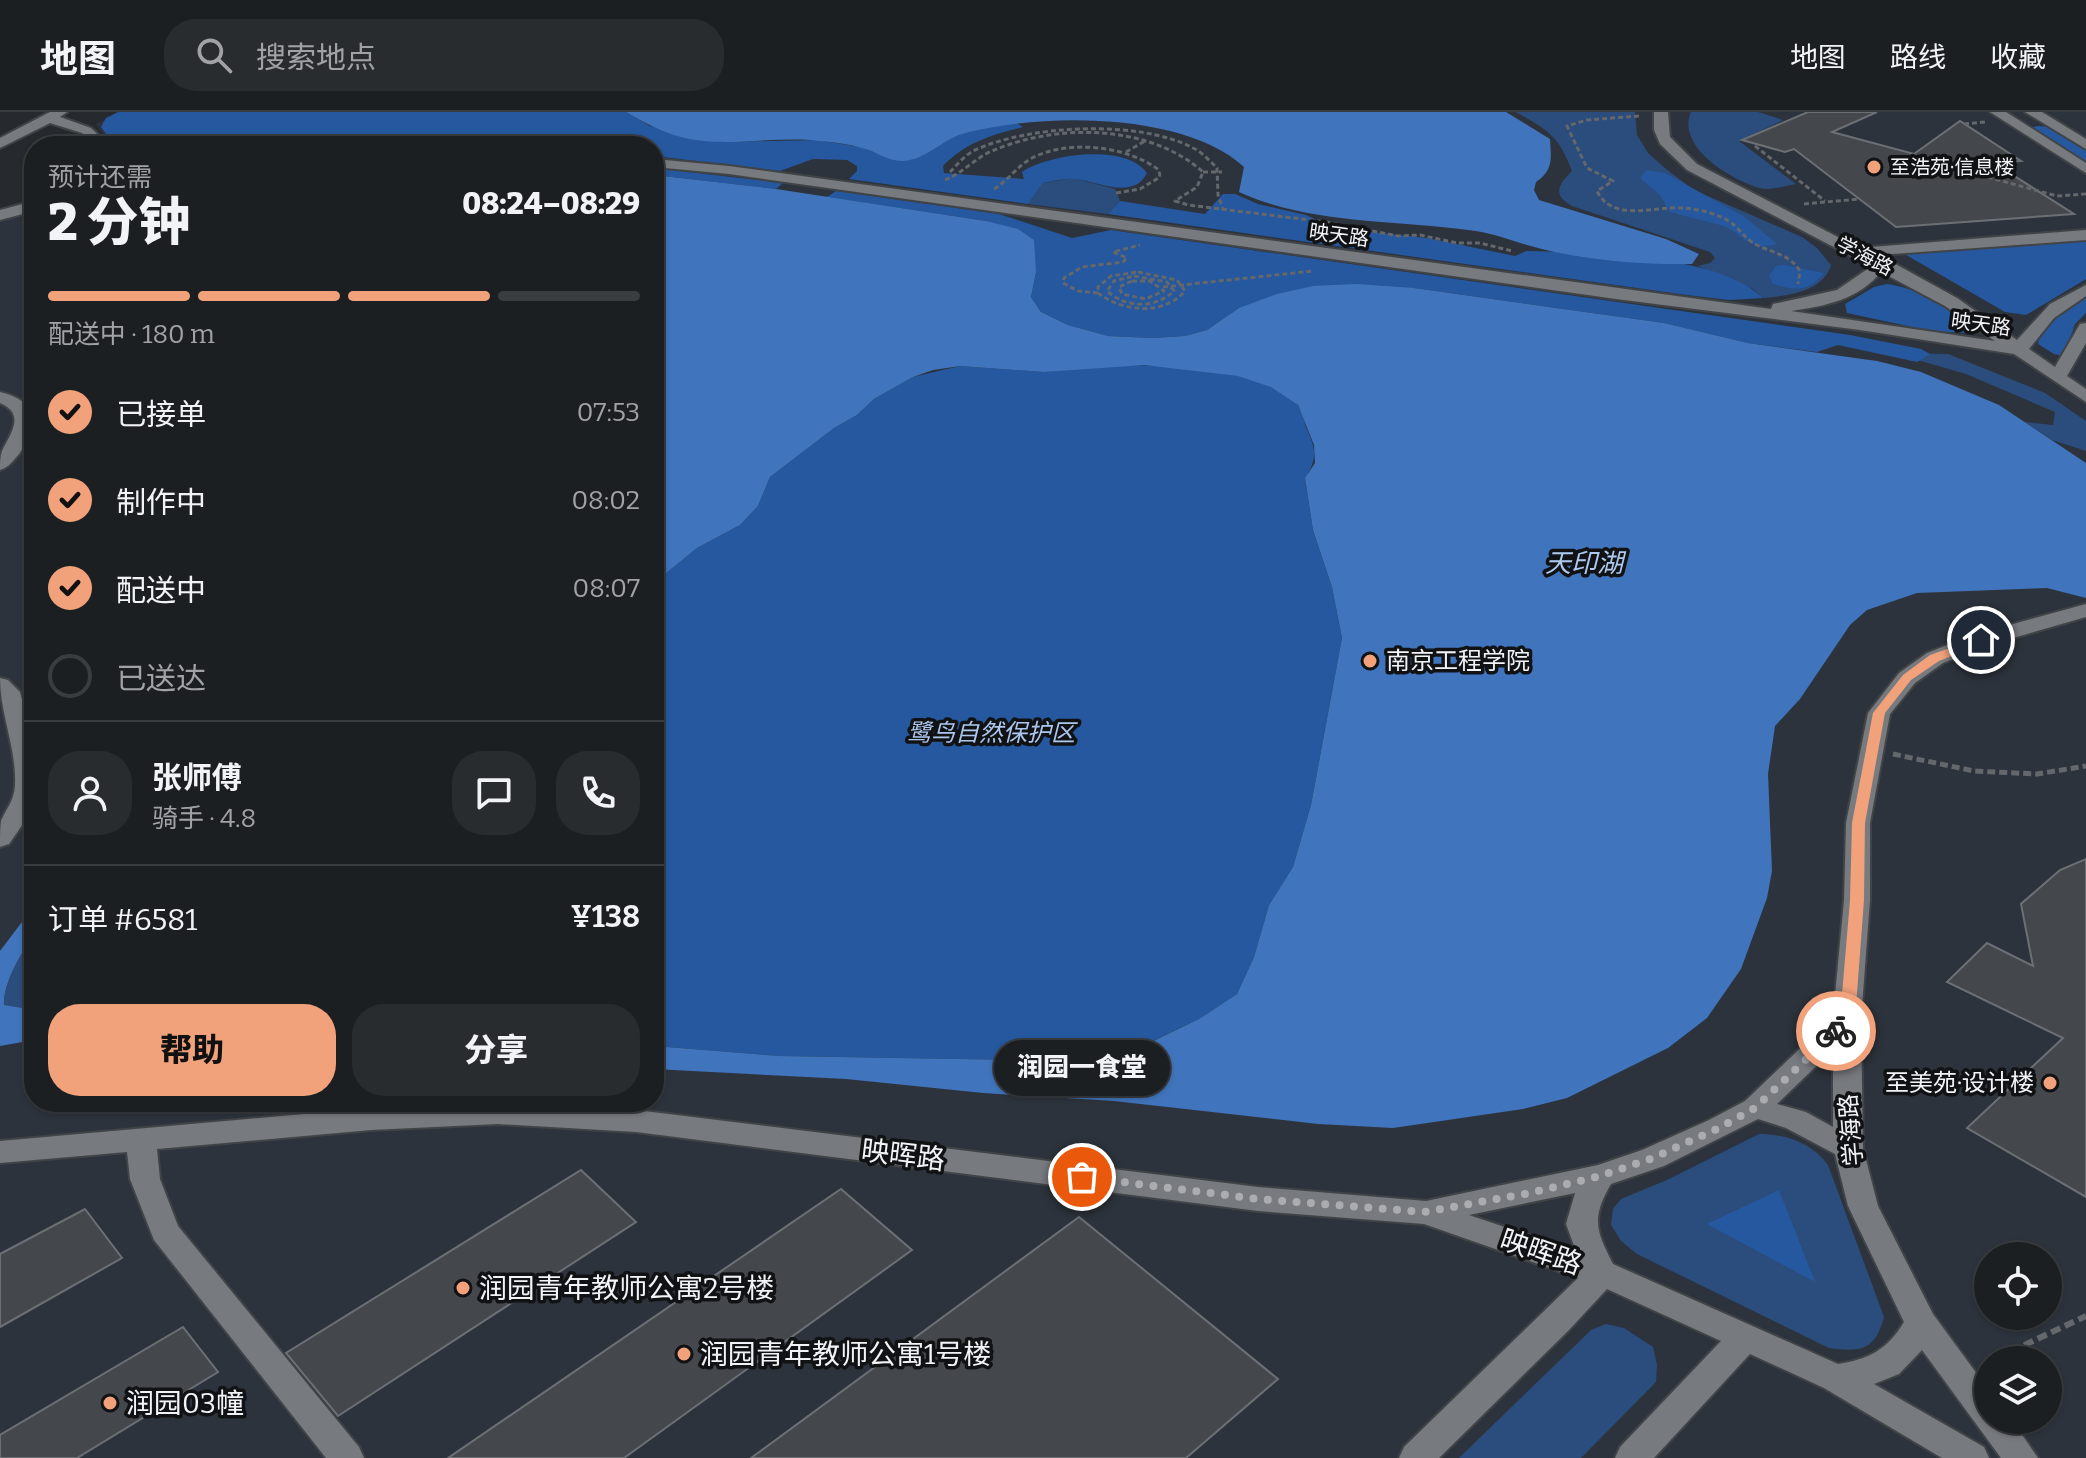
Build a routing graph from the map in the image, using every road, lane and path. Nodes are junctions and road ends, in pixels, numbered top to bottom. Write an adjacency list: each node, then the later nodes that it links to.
1 (1661, 112): 44 (street, 学海路)
2 (1997, 112): 7 (street)
3 (2032, 112): 6 (street)
4 (54, 115): 12 (street); 15 (street)
5 (1639, 116): 49 (path)
6 (2047, 121): 7 (street); 16 (street)
7 (2014, 123): 26 (street)
8 (1104, 128): 9 (path); 10 (path); 11 (path)
9 (1044, 131): 13 (path); 18 (path)
10 (1102, 135): 13 (path); 14 (path)
11 (1157, 135): 14 (path); 19 (path)
12 (93, 136)
13 (1049, 136): 20 (path)
14 (1146, 141): 21 (path); 22 (path)
15 (0, 144)
16 (2086, 145)
17 (1755, 146): 36 (path)
18 (977, 148): 20 (path); 24 (path)
19 (1202, 150): 22 (path); 29 (path)
20 (990, 151): 25 (path)
21 (1126, 152): 31 (path); 33 (path)
22 (1184, 154): 28 (path)
23 (664, 164): 53 (street, 映天路)
24 (953, 164): 25 (path); 27 (path)
25 (970, 166): 32 (path)
26 (2086, 169)
27 (950, 172)
28 (1203, 172): 29 (path); 39 (path)
29 (1222, 172): 39 (path)
30 (1980, 175): 35 (path)
31 (1012, 178)
32 (934, 184)
33 (1116, 193)
34 (2086, 194): 35 (path)
35 (2057, 196): 37 (path)
36 (1859, 199)
37 (2065, 201)
38 (24, 209): 40 (street)
39 (1223, 209): 43 (path)
40 (0, 215)
41 (2086, 235): 44 (street)
42 (1136, 238): 51 (path)
43 (1512, 251)
44 (1867, 256): 52 (street); 56 (street, 学海路)
45 (1324, 270): 46 (path)
46 (1183, 285): 47 (path); 51 (path); 51 (path)
47 (1173, 286): 47 (path); 48 (path)
48 (1163, 287): 48 (path)
49 (1796, 287)
50 (2086, 290): 56 (street)
51 (1098, 293)
52 (1834, 298): 53 (street); 54 (street)
53 (1748, 312): 54 (street, 映天路)
54 (1860, 325): 56 (street, 映天路)
55 (2086, 328): 57 (street)
56 (2019, 350): 57 (street, 学海路)
57 (2058, 377): 59 (street, 学海路)
58 (0, 397): 60 (street)
59 (2086, 397)
60 (24, 421)
61 (24, 431): 62 (street)
62 (0, 464)
63 (2082, 615): 65 (street, 学海路)
64 (0, 685): 66 (street)
65 (1870, 749): 67 (path); 70 (street, 学海路)
66 (24, 766)
67 (2086, 766)
68 (24, 801): 69 (street)
69 (0, 839)
70 (1847, 1020): 71 (street); 73 (street, 学海路)
71 (1755, 1108): 73 (street); 75 (street)
72 (141, 1141): 74 (street, 映晖路); 76 (street, 映晖路); 85 (street)
73 (1848, 1148): 79 (street, 学海路)
74 (0, 1152)
75 (1600, 1176): 76 (street); 77 (street)
76 (1425, 1212): 77 (street, 映晖路)
77 (1602, 1273): 80 (street, 映晖路); 86 (street)
78 (2086, 1316): 81 (path)
79 (1921, 1323): 82 (street); 83 (street, 学海路)
80 (1744, 1338): 82 (street, 映晖路); 87 (street)
81 (2022, 1346)
82 (1836, 1378): 88 (street, 映晖路)
83 (1974, 1396)
84 (2003, 1434): 89 (street)
85 (347, 1458)
86 (1416, 1458)
87 (1632, 1458)
88 (1972, 1458)
89 (2021, 1458)

